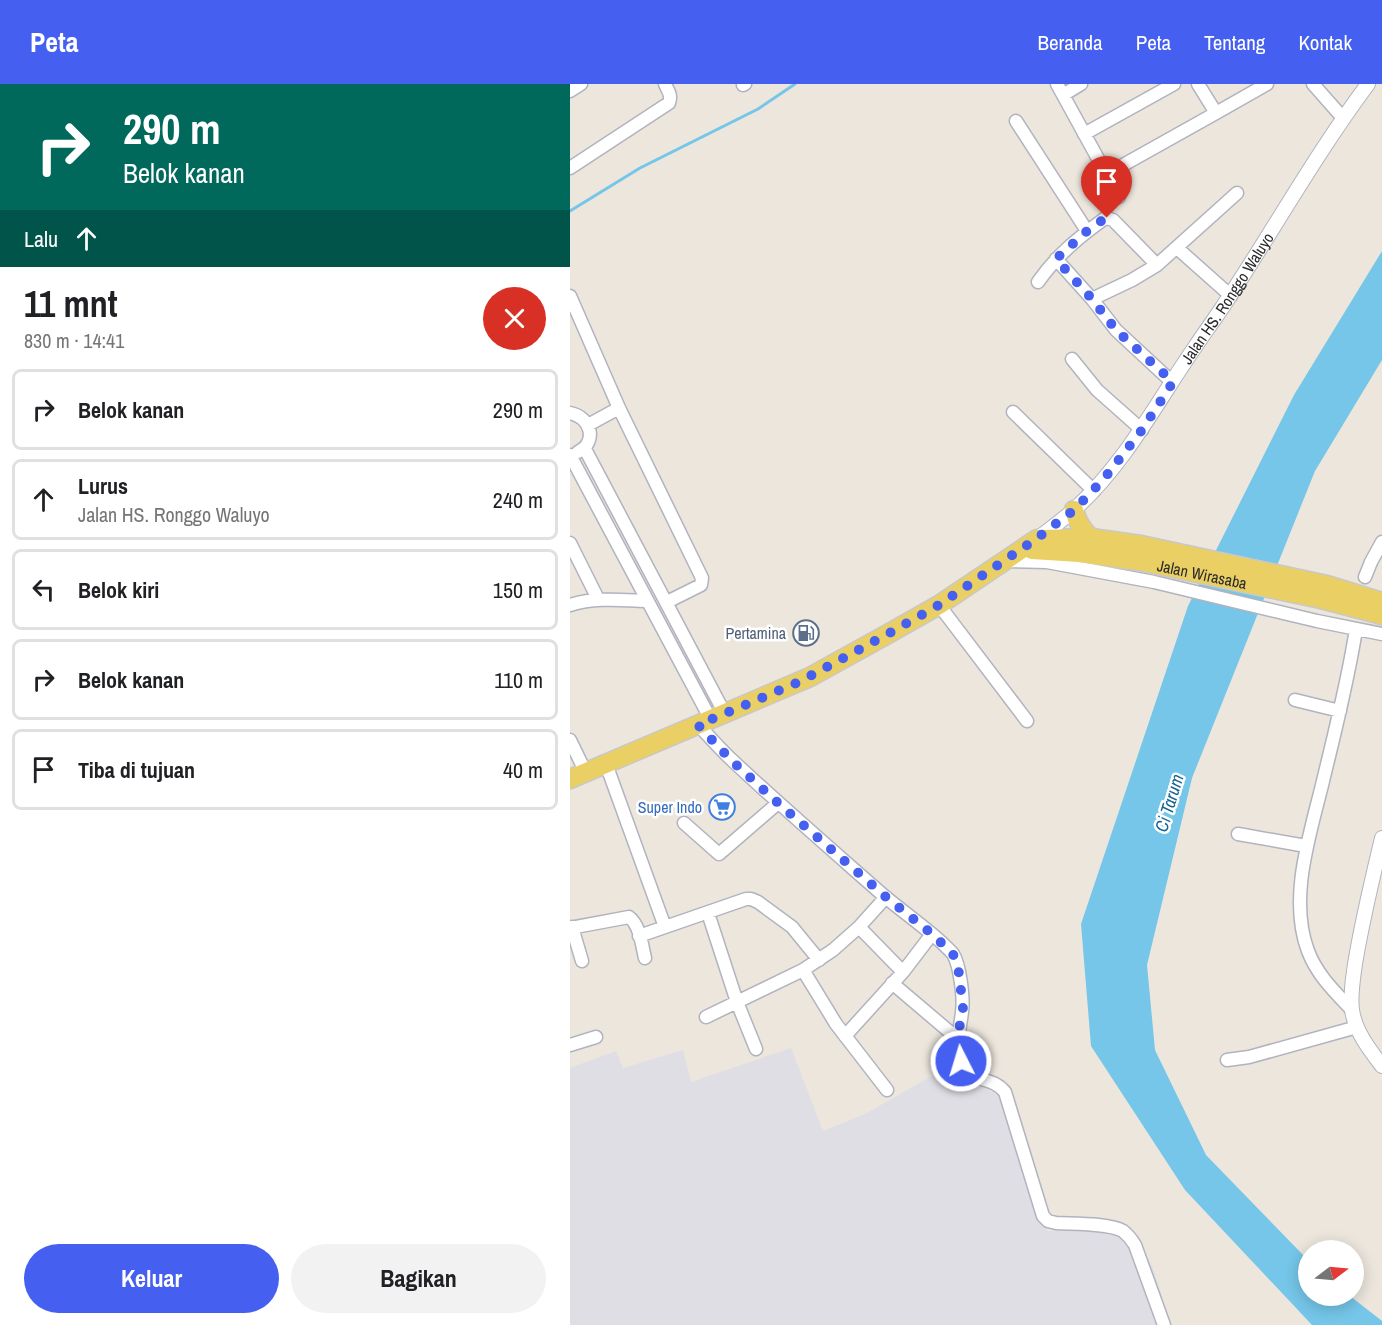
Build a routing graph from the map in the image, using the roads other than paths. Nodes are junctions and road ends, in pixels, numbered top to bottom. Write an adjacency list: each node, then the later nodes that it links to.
1 (581, 84): 10 (street)
2 (665, 84): 15 (street)
3 (1081, 84): 9 (street)
4 (1174, 84): 14 (street)
5 (1198, 84): 11 (street)
6 (1267, 84): 11 (street)
7 (1313, 84): 12 (street)
8 (1368, 84): 12 (street, Jalan HS. Ronggo Waluyo)
9 (1060, 89): 14 (street)
10 (570, 91)
11 (1216, 113): 16 (street)
12 (1343, 118): 25 (street, Jalan HS. Ronggo Waluyo)
13 (1016, 121): 19 (street)
14 (1084, 134): 16 (street)
15 (570, 168)
16 (1107, 174): 18 (street)
17 (1237, 193): 20 (street)
18 (1119, 197)
19 (1087, 231): 21 (street); 22 (street)
20 (1177, 248): 22 (street); 25 (street)
21 (1056, 259): 23 (street); 26 (street)
22 (1157, 265): 26 (street)
23 (1038, 282)
24 (570, 296): 29 (street)
25 (1231, 296): 28 (street, Jalan HS. Ronggo Waluyo)
26 (1092, 299): 28 (street)
27 (1072, 359): 33 (street)
28 (1173, 382): 33 (street, Jalan HS. Ronggo Waluyo)
29 (619, 408): 32 (street); 48 (street)
30 (570, 412): 32 (street)
31 (1012, 412): 36 (street)
32 (588, 425): 34 (street)
33 (1142, 430): 36 (street, Jalan HS. Ronggo Waluyo)
34 (585, 449): 35 (street); 48 (street)
35 (570, 455): 47 (street)
36 (1094, 491): 37 (street, Jalan HS. Ronggo Waluyo)
37 (1074, 510): 38 (main road); 41 (street, Jalan HS. Ronggo Waluyo)
38 (1091, 538): 41 (main road, Jalan Wirasaba); 42 (main road, Jalan Wirasaba)
39 (1382, 542): 44 (street)
40 (570, 543): 46 (street)
41 (1029, 544): 42 (main road, Jalan Wirasaba); 43 (main road)
42 (1140, 553): 45 (main road, Jalan Wirasaba)
43 (1003, 561): 51 (main road); 53 (street)
44 (1365, 577)
45 (1324, 592): 49 (main road, Jalan Wirasaba); 52 (main road, Jalan Wirasaba)
46 (598, 599): 47 (street); 50 (street)
47 (647, 601): 56 (street)
48 (667, 602): 55 (street)
49 (1382, 602)
50 (570, 605)
51 (939, 605): 59 (main road); 60 (street)
52 (1382, 615)
53 (1356, 629): 54 (street); 58 (street)
54 (1382, 634)
55 (706, 678): 56 (street); 59 (street)
56 (693, 686): 59 (street)
57 (1295, 700): 58 (street)
58 (1340, 711): 68 (street)
59 (711, 720): 62 (main road); 64 (street)
60 (1027, 721)
61 (570, 740): 63 (street)
62 (606, 764): 63 (main road); 71 (street)
63 (578, 776)
64 (778, 803): 65 (street); 69 (street)
65 (684, 823)
66 (1238, 834): 68 (street)
67 (1382, 838): 83 (street)
68 (1306, 846): 83 (street)
69 (886, 897): 72 (street); 74 (street)
70 (708, 913): 71 (street); 77 (street); 82 (street)
71 (666, 927): 75 (street)
72 (860, 927): 77 (street); 80 (street)
73 (571, 928): 75 (street); 78 (street)
74 (932, 934): 80 (street); 88 (street)
75 (639, 936): 76 (street)
76 (645, 958)
77 (819, 960): 79 (street)
78 (582, 961)
79 (803, 970): 82 (street); 86 (street)
80 (903, 972): 81 (street)
81 (892, 983): 86 (street); 88 (street)
82 (737, 1002): 84 (street); 90 (street)
83 (1352, 1010): 85 (street)
84 (706, 1017)
85 (1357, 1027): 91 (street); 92 (street)
86 (845, 1036): 93 (street)
87 (596, 1037): 89 (street)
88 (957, 1039): 94 (street)
89 (570, 1045)
90 (756, 1049)
91 (1227, 1060)
92 (1382, 1066)
93 (887, 1090)
94 (1164, 1325)

